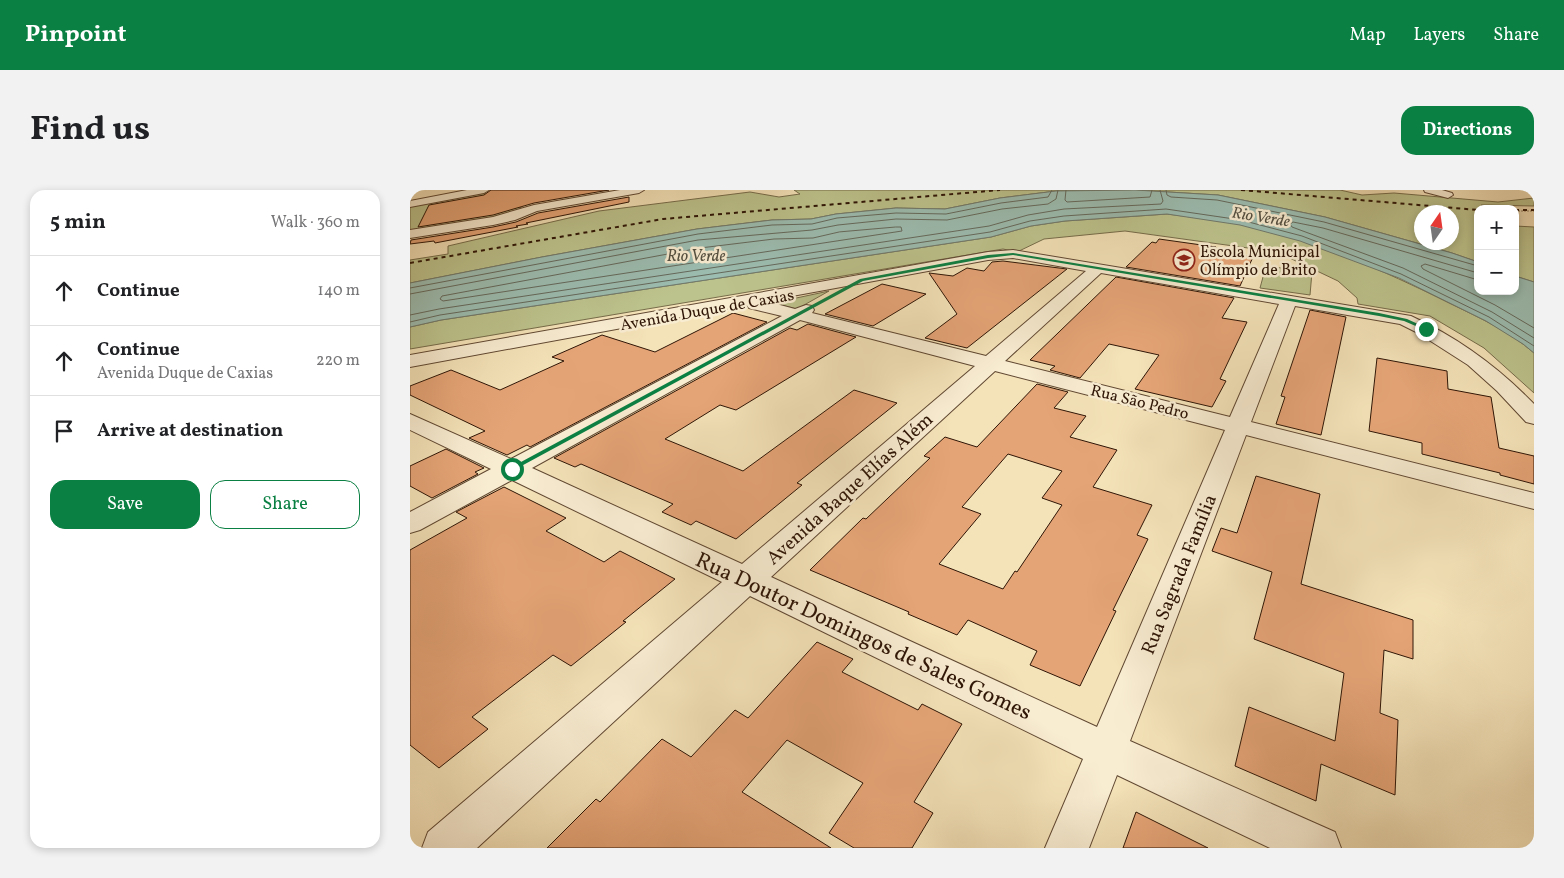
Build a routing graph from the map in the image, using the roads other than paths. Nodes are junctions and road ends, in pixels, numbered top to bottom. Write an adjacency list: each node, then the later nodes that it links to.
1 (639, 190): 5 (street)
2 (1429, 190): 4 (street)
3 (488, 191): 7 (street)
4 (1448, 195)
5 (535, 200): 6 (street); 8 (street)
6 (518, 202)
7 (410, 204)
8 (410, 234)
9 (1098, 268): 10 (street, Avenida Duque de Caxias); 11 (street, Avenida Duque de Caxias); 16 (street, Avenida Baque Elías Além)
10 (862, 280): 12 (street, Avenida Duque de Caxias); 13 (street)
11 (1289, 300): 18 (street, Avenida Duque de Caxias); 20 (street, Rua Sagrada Família)
12 (746, 302): 13 (street, Rua São Pedro); 14 (street, Avenida Duque de Caxias)
13 (797, 314): 16 (street, Rua São Pedro); 21 (street)
14 (482, 349): 15 (street, Avenida Duque de Caxias); 17 (street)
15 (410, 361)
16 (990, 364): 20 (street, Rua São Pedro); 24 (street, Avenida Baque Elías Além)
17 (410, 378)
18 (1534, 417)
19 (410, 421): 21 (street, Rua Doutor Domingos de Sales Gomes)
20 (1238, 426): 22 (street, Rua São Pedro); 25 (street, Rua Sagrada Família)
21 (512, 469): 23 (street); 24 (street, Rua Doutor Domingos de Sales Gomes)
22 (1534, 501)
23 (410, 524)
24 (746, 580): 25 (street, Rua Doutor Domingos de Sales Gomes); 26 (street, Avenida Baque Elías Além)
25 (1106, 750): 27 (street, Rua Sagrada Família); 28 (street, Rua Doutor Domingos de Sales Gomes)
26 (444, 848)
27 (1067, 848)
28 (1319, 848)

